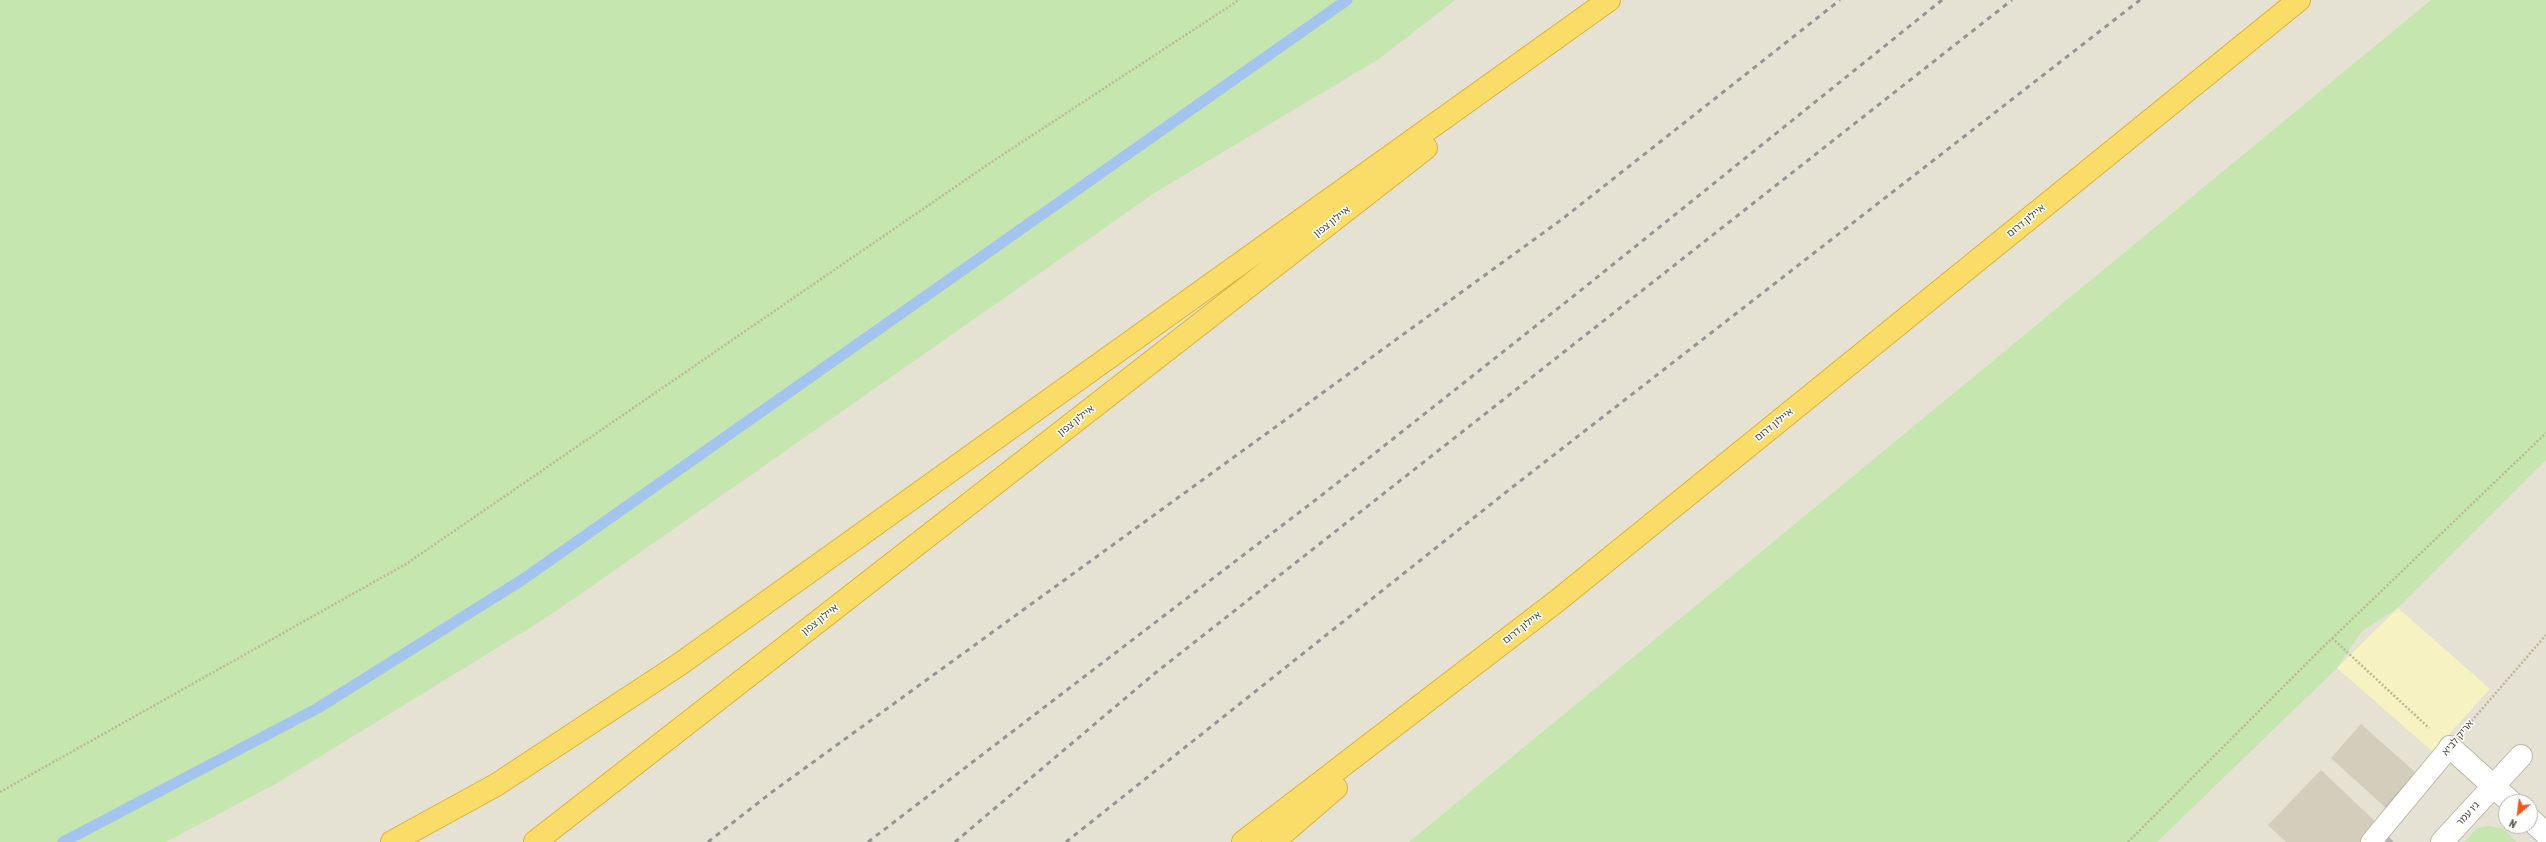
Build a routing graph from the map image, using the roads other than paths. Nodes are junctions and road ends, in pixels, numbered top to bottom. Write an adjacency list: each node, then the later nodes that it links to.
1 (1609, 0): 11 (highway)
2 (1617, 0): 12 (highway, איילון צפון)
3 (2299, 0): 4 (highway, איילון דרום)
4 (1557, 601): 13 (highway, איילון דרום); 14 (highway)
5 (2450, 747): 7 (street); 15 (lane, אריק לביא)
6 (2521, 756): 7 (street, ג׳ו עמר)
7 (2493, 786): 8 (street); 16 (street, ג׳ו עמר)
8 (2502, 794)
9 (2538, 827): 10 (street)
10 (2546, 834)
11 (392, 842)
12 (535, 842)
13 (1243, 842)
14 (1273, 842)
15 (2371, 842)
16 (2442, 842)

